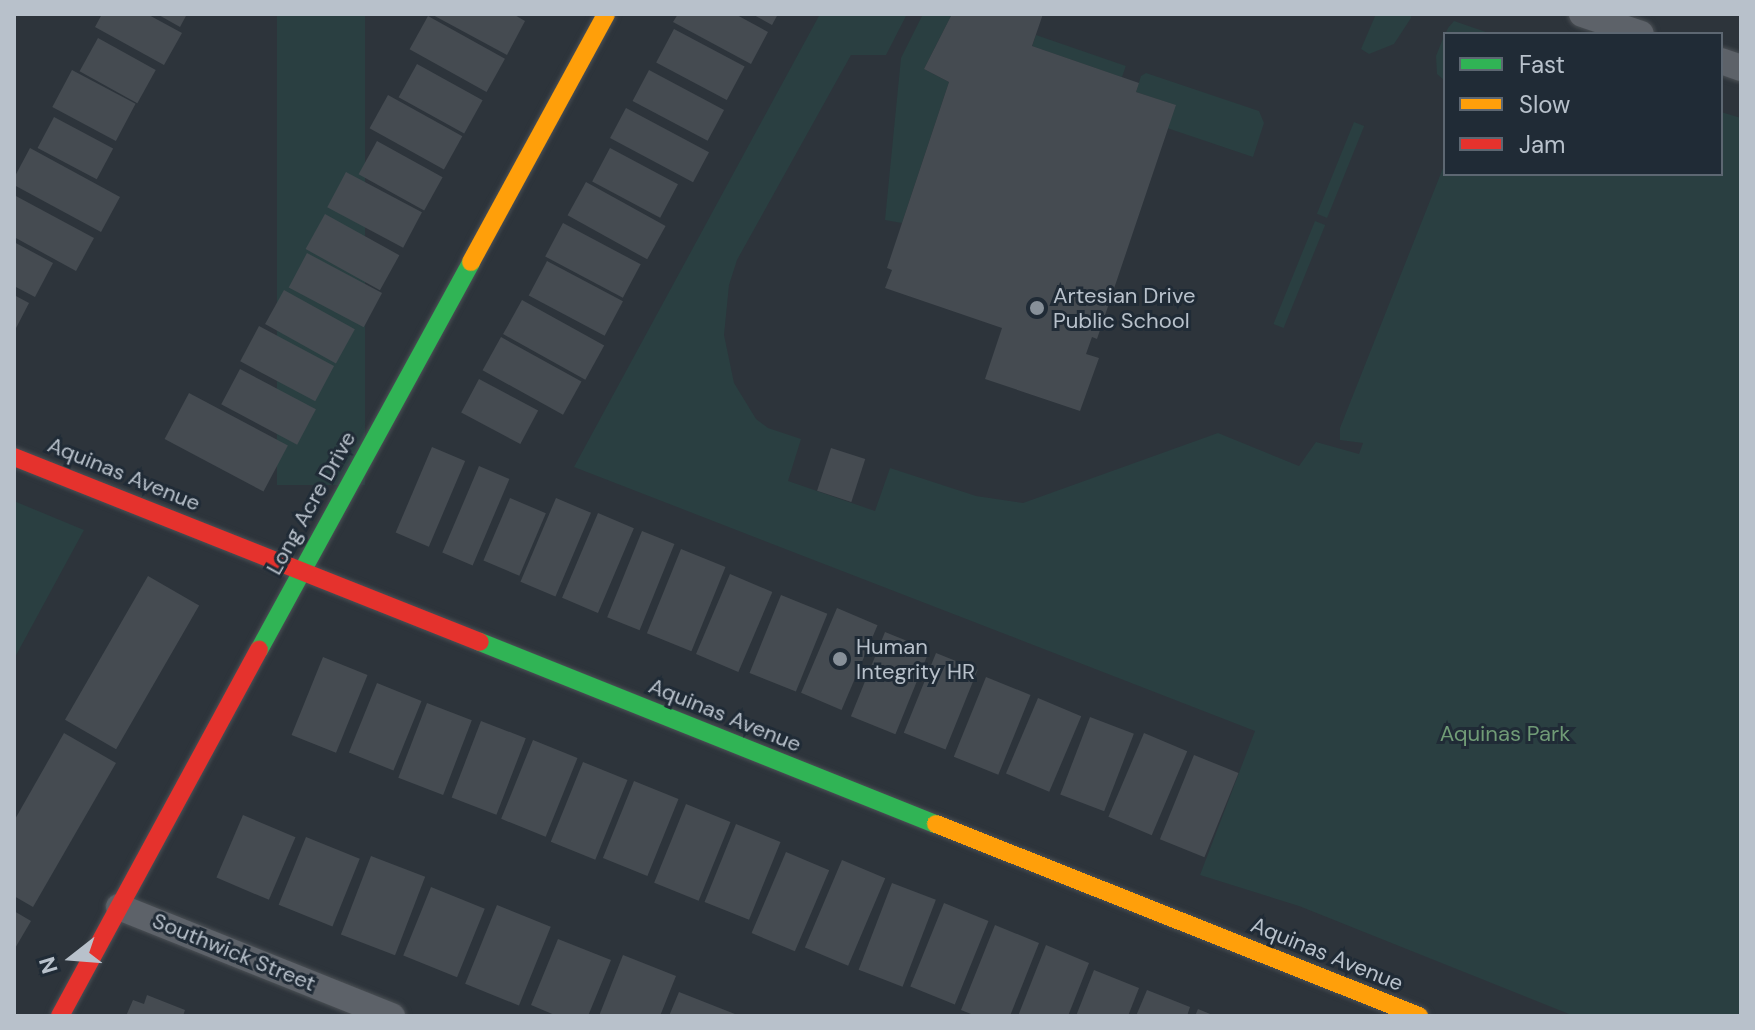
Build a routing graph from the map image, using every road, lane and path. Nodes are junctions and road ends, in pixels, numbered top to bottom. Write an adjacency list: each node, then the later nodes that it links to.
1 (606, 14): 5 (street, Long Acre Drive)
2 (1582, 14): 3 (street)
3 (1635, 32)
4 (14, 457): 5 (street, Aquinas Avenue)
5 (300, 572): 6 (street, Long Acre Drive); 9 (street, Aquinas Avenue)
6 (119, 907): 7 (street, Long Acre Drive); 8 (street, Southwick Street)
7 (60, 1016)
8 (392, 1016)
9 (1419, 1016)

